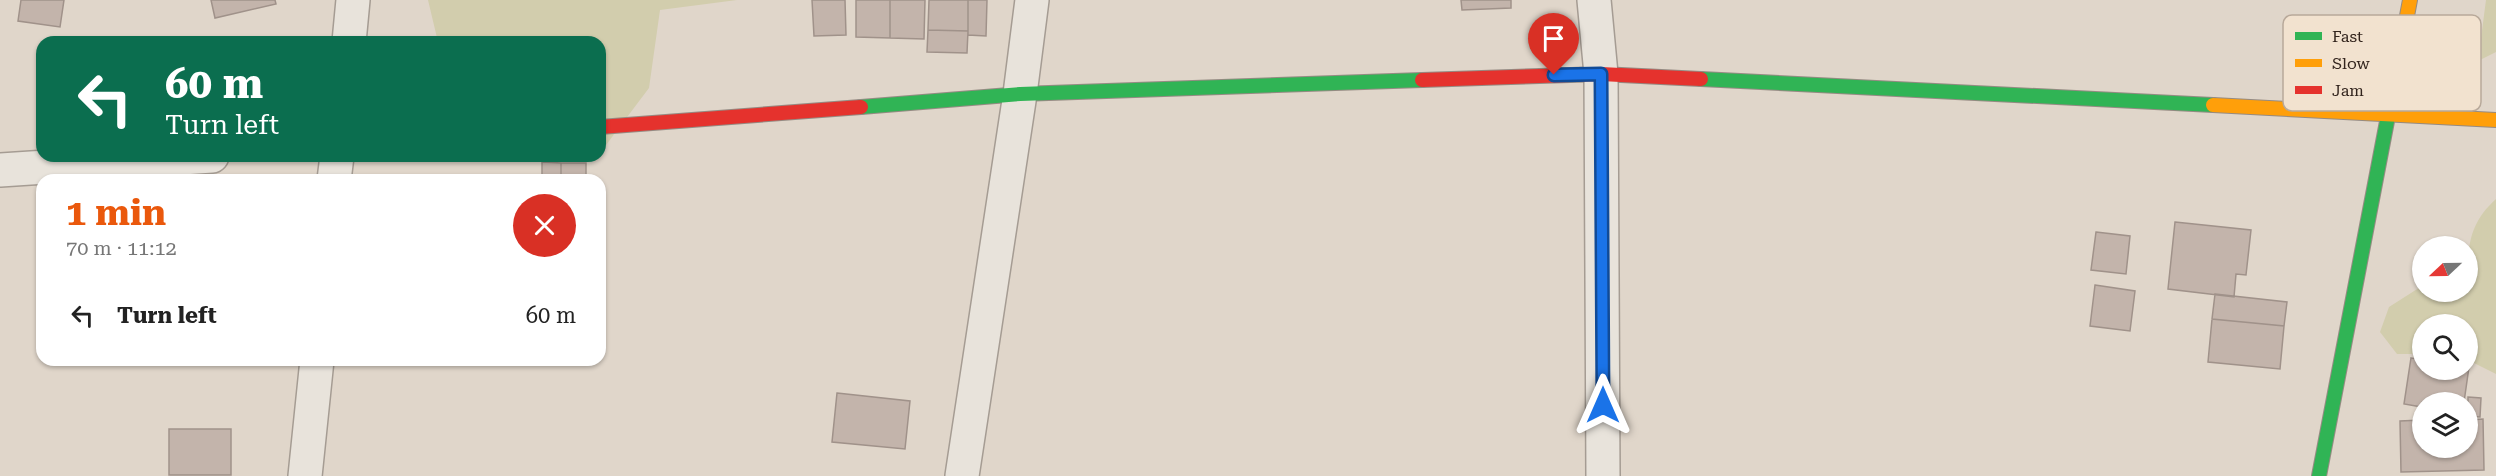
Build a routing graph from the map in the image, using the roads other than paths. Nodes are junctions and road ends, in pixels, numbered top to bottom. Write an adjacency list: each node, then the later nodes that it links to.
1 (353, 0): 6 (street)
2 (1032, 0): 8 (street)
3 (1594, 0): 7 (street)
4 (2410, 0): 5 (street)
5 (2407, 15)
6 (350, 36)
7 (1601, 74): 8 (street); 9 (street); 20 (street)
8 (1020, 94): 14 (street); 19 (street)
9 (2283, 109)
10 (2331, 111): 12 (street)
11 (2391, 111): 12 (street)
12 (2390, 114): 13 (street); 21 (street)
13 (2496, 120)
14 (606, 127)
15 (121, 162): 16 (street)
16 (0, 170)
17 (315, 366): 18 (street)
18 (305, 476)
19 (962, 476)
20 (1603, 476)
21 (2319, 476)

